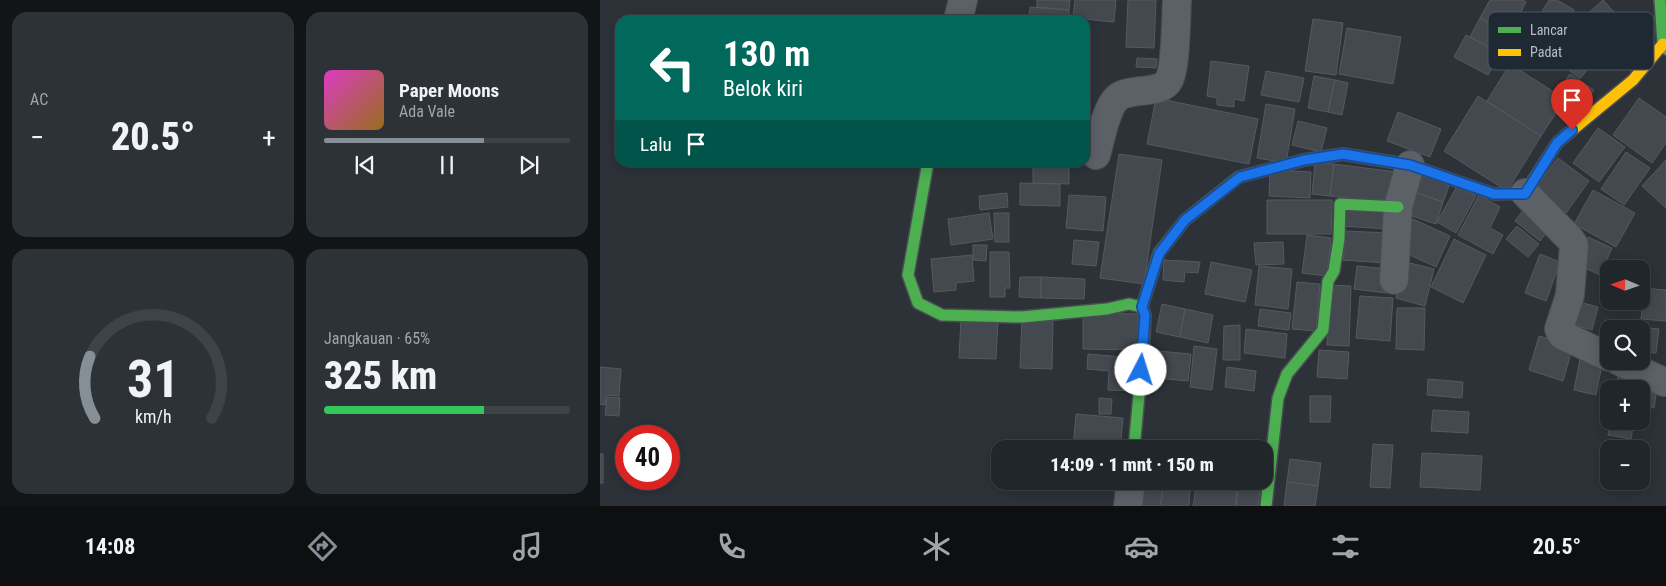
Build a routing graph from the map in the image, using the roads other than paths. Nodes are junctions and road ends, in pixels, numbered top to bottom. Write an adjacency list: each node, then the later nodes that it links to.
1 (963, 0): 4 (street)
2 (1177, 0): 8 (street)
3 (1660, 0): 5 (street)
4 (959, 15)
5 (1664, 47): 6 (street)
6 (1654, 58)
7 (1642, 70): 11 (street)
8 (1096, 155)
9 (1410, 165): 11 (street); 12 (street); 14 (street)
10 (927, 167): 14 (street)
11 (1525, 194): 15 (street)
12 (1398, 207): 13 (street); 21 (street)
13 (1394, 280)
14 (1142, 307): 18 (street)
15 (1600, 353)
16 (1638, 370): 17 (street)
17 (1664, 382)
18 (1135, 440)
19 (1130, 490): 20 (street)
20 (1128, 506)
21 (1266, 506)

